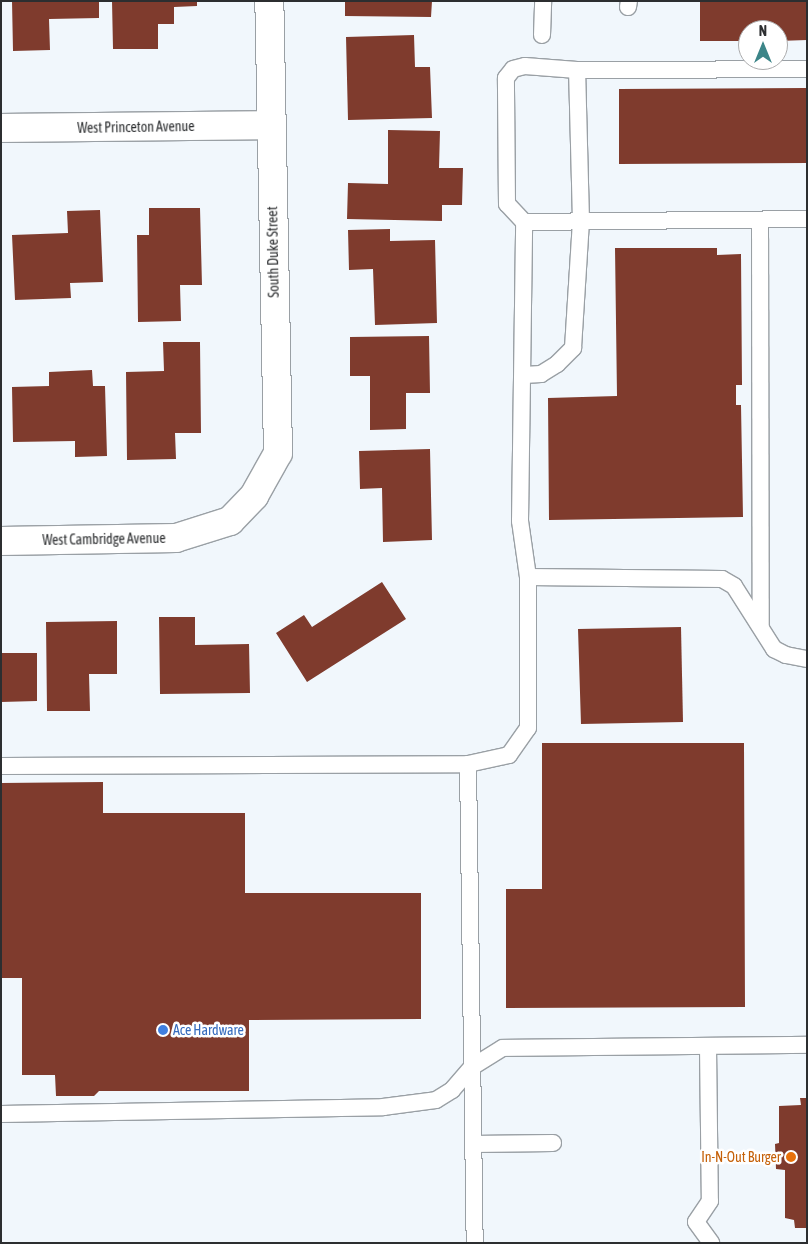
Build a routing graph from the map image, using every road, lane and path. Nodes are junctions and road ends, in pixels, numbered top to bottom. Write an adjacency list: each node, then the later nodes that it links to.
1 (269, 1): 6 (street, South Duke Street)
2 (543, 1): 3 (lane)
3 (542, 35)
4 (807, 69): 5 (lane)
5 (577, 70): 10 (lane); 11 (lane)
6 (270, 125): 7 (street, West Princeton Avenue); 13 (street, South Duke Street)
7 (1, 128)
8 (807, 219): 9 (lane)
9 (760, 220): 10 (lane); 16 (lane)
10 (581, 221): 11 (lane); 12 (lane)
11 (524, 222): 12 (lane)
12 (524, 375): 15 (lane)
13 (254, 496): 14 (street, West Cambridge Avenue)
14 (1, 540)
15 (528, 578): 16 (lane); 18 (lane)
16 (761, 626): 17 (lane)
17 (807, 659)
18 (468, 764): 19 (lane); 22 (lane)
19 (1, 766)
20 (807, 1045): 21 (lane)
21 (708, 1047): 22 (lane); 27 (lane)
22 (472, 1067): 23 (lane); 25 (lane)
23 (1, 1114)
24 (553, 1143): 25 (lane)
25 (473, 1144): 26 (lane)
26 (475, 1243)
27 (711, 1243)

